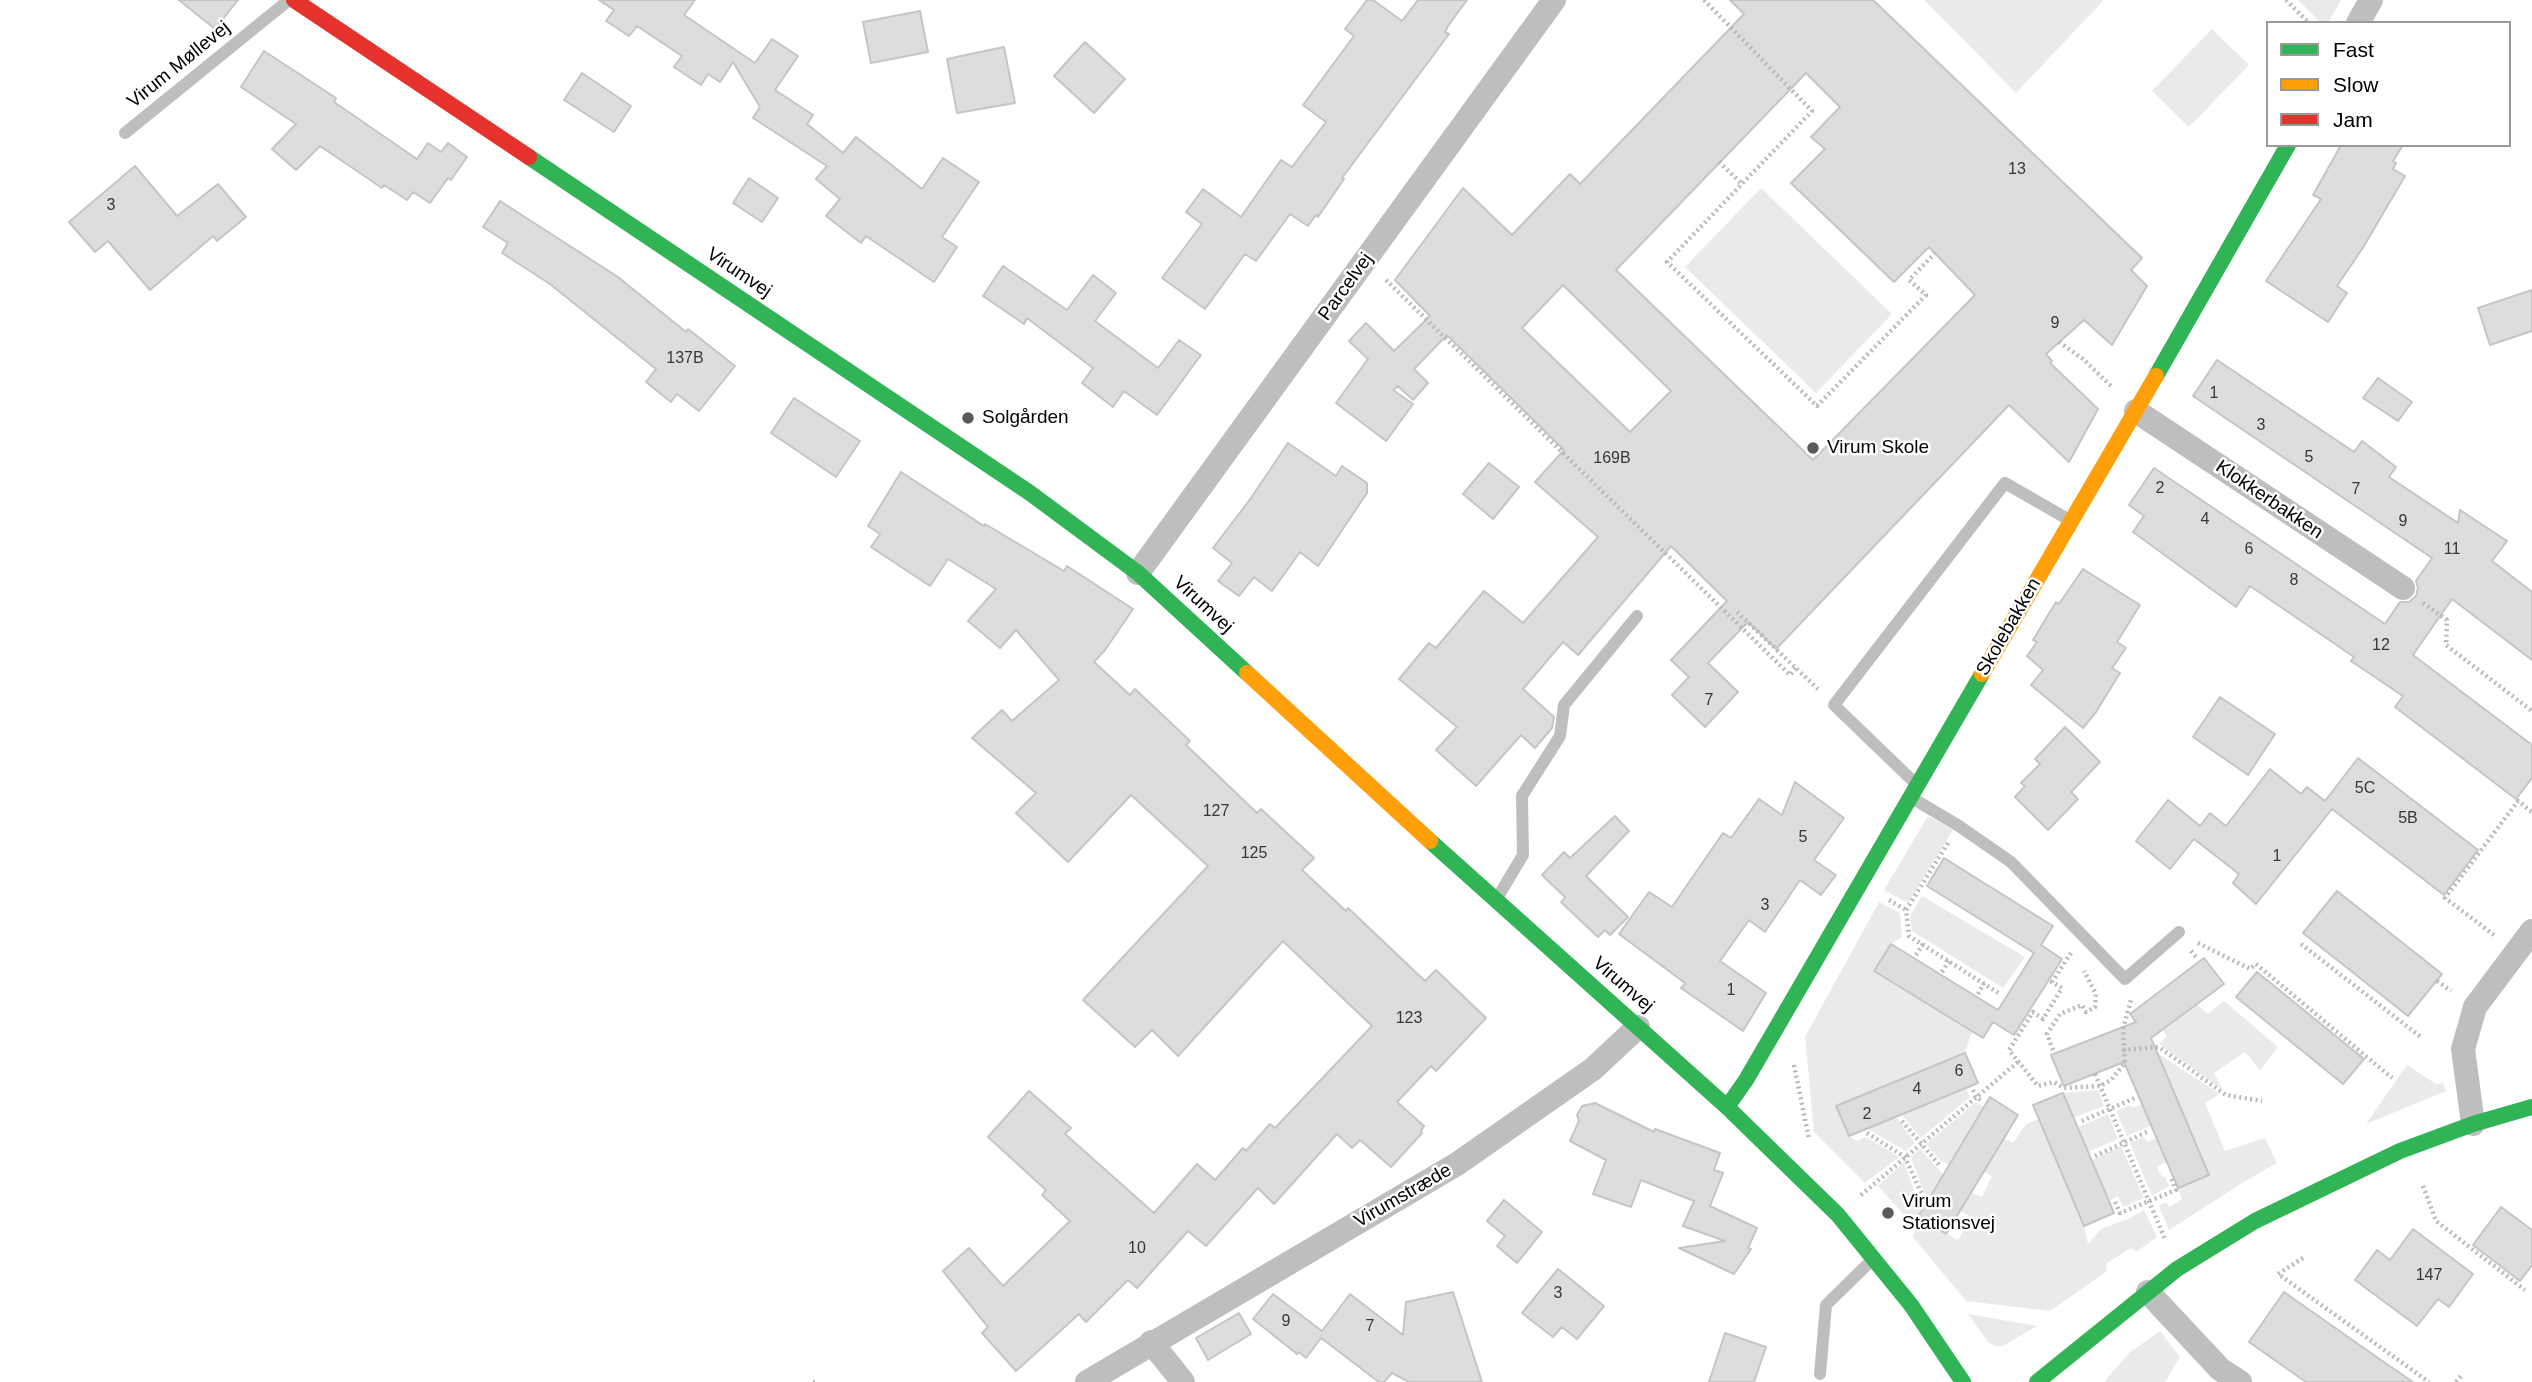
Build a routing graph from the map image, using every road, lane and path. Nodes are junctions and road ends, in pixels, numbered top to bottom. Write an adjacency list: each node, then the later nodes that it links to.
1 (291, 0): 8 (lane, Virum Møllevej); 18 (street, Virumvej)
2 (1554, 0): 13 (street, Parcelvej)
3 (1704, 0): 11 (path)
4 (2287, 0): 6 (path)
5 (2371, 0): 7 (street)
6 (2307, 21)
7 (2359, 21)
8 (125, 133)
9 (2287, 147): 16 (street, Skolebakken)
10 (1719, 162): 11 (path)
11 (1742, 184): 12 (path)
12 (1935, 253)
13 (1365, 260): 18 (street, Parcelvej); 22 (path)
14 (2059, 342): 15 (path)
15 (2113, 388)
16 (2136, 411): 17 (street, Skolebakken); 19 (street, Klokkerbakken)
17 (2071, 521): 23 (lane); 25 (street, Skolebakken)
18 (1138, 573): 28 (street, Virumvej)
19 (2403, 588): 24 (path)
20 (1737, 612): 22 (path)
21 (1637, 616): 28 (lane)
22 (1796, 668): 23 (path)
23 (1834, 705): 25 (lane)
24 (2532, 712)
25 (1913, 790): 27 (lane); 59 (street, Skolebakken)
26 (2532, 812): 34 (path)
27 (1959, 826): 31 (lane); 32 (path)
28 (1495, 901): 45 (street, Virumvej)
29 (2532, 931): 34 (street)
30 (2179, 932): 41 (lane); 52 (path)
31 (2083, 934): 36 (path); 41 (lane)
32 (1923, 944): 35 (path); 37 (path)
33 (2301, 944): 46 (path)
34 (2516, 952): 64 (street)
35 (1916, 955)
36 (2069, 956): 38 (path); 49 (path)
37 (1949, 961): 40 (path); 42 (path)
38 (2075, 961)
39 (2082, 967): 47 (path)
40 (1942, 972)
41 (2125, 979): 48 (path)
42 (1984, 983): 43 (path); 44 (path)
43 (1978, 994)
44 (2000, 994)
45 (1638, 1027): 59 (street, Virumvej); 84 (street, Virumstræde)
46 (2422, 1038)
47 (2053, 1050)
48 (2123, 1050): 53 (path); 57 (path)
49 (2018, 1062): 53 (path); 55 (path)
50 (1793, 1063): 67 (path)
51 (2095, 1074): 53 (path)
52 (2392, 1078)
53 (2100, 1086): 61 (path)
54 (1973, 1090): 55 (path)
55 (1976, 1097): 58 (path); 69 (path)
56 (2135, 1098): 61 (path)
57 (2262, 1101)
58 (1983, 1102)
59 (1727, 1107): 78 (street, Virumvej)
60 (2532, 1107): 64 (street)
61 (2109, 1109): 63 (path); 68 (path)
62 (1902, 1121): 69 (path)
63 (2082, 1121)
64 (2473, 1124): 81 (street)
65 (2149, 1131): 68 (path)
66 (1867, 1133): 71 (path)
67 (1810, 1140)
68 (2124, 1142): 70 (path); 76 (path)
69 (1921, 1144): 71 (path); 72 (path)
70 (2095, 1156)
71 (1905, 1157): 75 (path); 78 (path)
72 (1941, 1167)
73 (2171, 1178): 76 (path)
74 (2423, 1186): 82 (path)
75 (1924, 1199)
76 (2148, 1201): 77 (path); 81 (path)
77 (2115, 1202)
78 (1838, 1215): 79 (street, Virumvej)
79 (1875, 1258): 85 (lane); 89 (street, Virumvej)
80 (2303, 1258): 92 (path)
81 (2177, 1269): 83 (street)
82 (2525, 1290)
83 (2148, 1292): 90 (street); 91 (street)
84 (1151, 1342): 87 (street, Virumstræde); 88 (street)
85 (1820, 1374)
86 (2462, 1375): 93 (path)
87 (1087, 1382)
88 (1183, 1382)
89 (1963, 1382)
90 (2037, 1382)
91 (2240, 1382)
92 (2429, 1382)
93 (2456, 1382)

